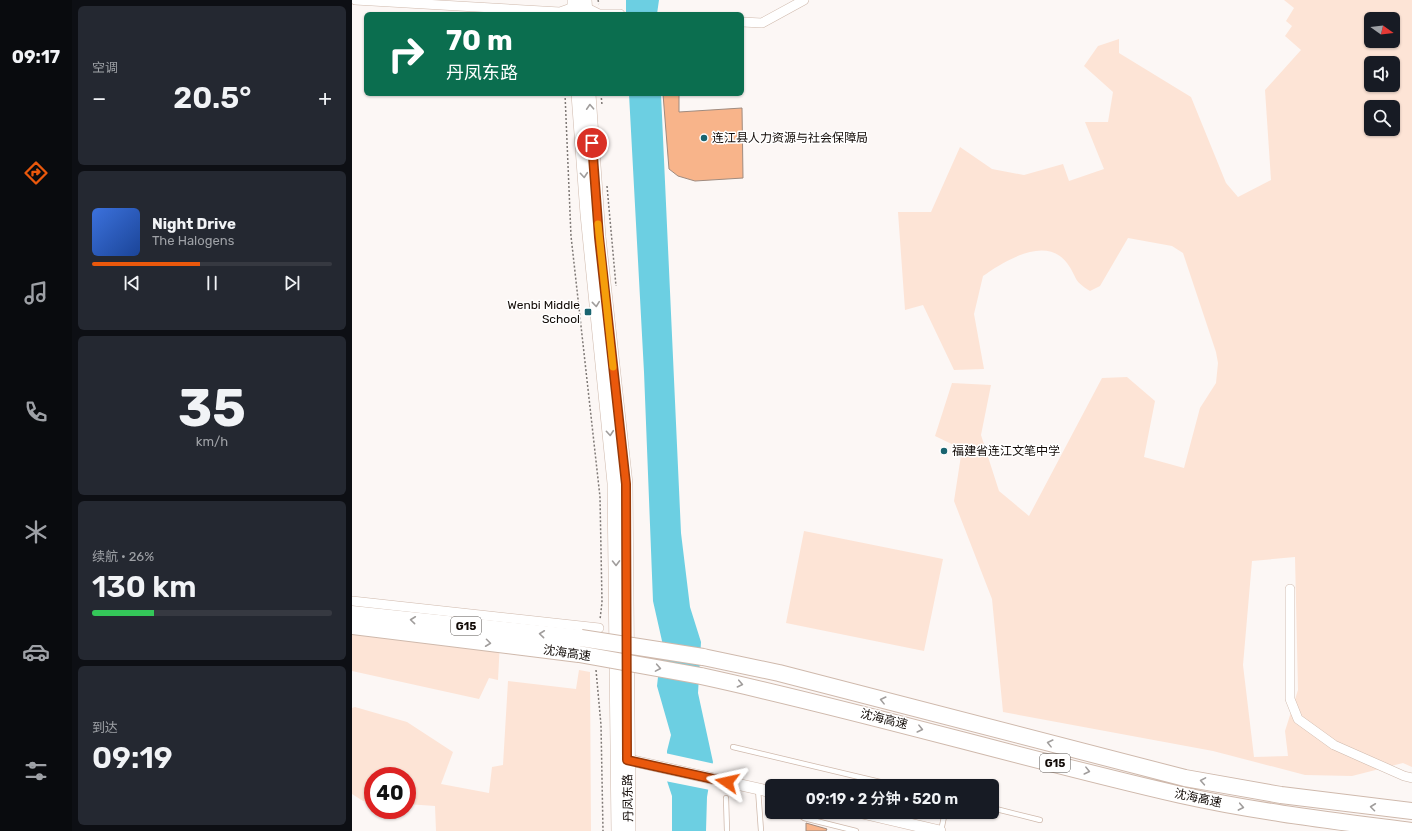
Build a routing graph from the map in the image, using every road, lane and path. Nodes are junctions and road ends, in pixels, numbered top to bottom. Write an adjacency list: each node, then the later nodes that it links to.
1 (355, 0): 3 (street)
2 (804, 0): 5 (street)
3 (580, 7): 4 (street)
4 (594, 12)
5 (744, 22)
6 (565, 96): 13 (path)
7 (578, 96): 16 (main road, 丹凤东路, one-way to 16)
8 (589, 96): 16 (main road, 丹凤东路, one-way to 8)
9 (1290, 589): 17 (street)
10 (352, 601): 13 (street)
11 (352, 614): 23 (highway, 沈海高速 / G15, one-way to 11, bridge)
12 (352, 626): 35 (highway, 沈海高速 / G15, one-way to 35, bridge)
13 (599, 628)
14 (596, 666): 28 (path)
15 (733, 747): 18 (lane)
16 (622, 759): 19 (street); 29 (main road, 丹凤东路); 30 (main road, 丹凤东路)
17 (1412, 778)
18 (868, 779)
19 (758, 789): 20 (street); 32 (lane)
20 (765, 790)
21 (726, 798): 31 (lane)
22 (999, 810): 27 (lane)
23 (1412, 811)
24 (808, 819): 33 (lane)
25 (888, 819): 34 (street)
26 (943, 819): 34 (lane)
27 (1040, 820)
28 (603, 831)
29 (618, 831)
30 (629, 831)
31 (727, 831)
32 (761, 831)
33 (856, 831)
34 (940, 831)
35 (1412, 831)

